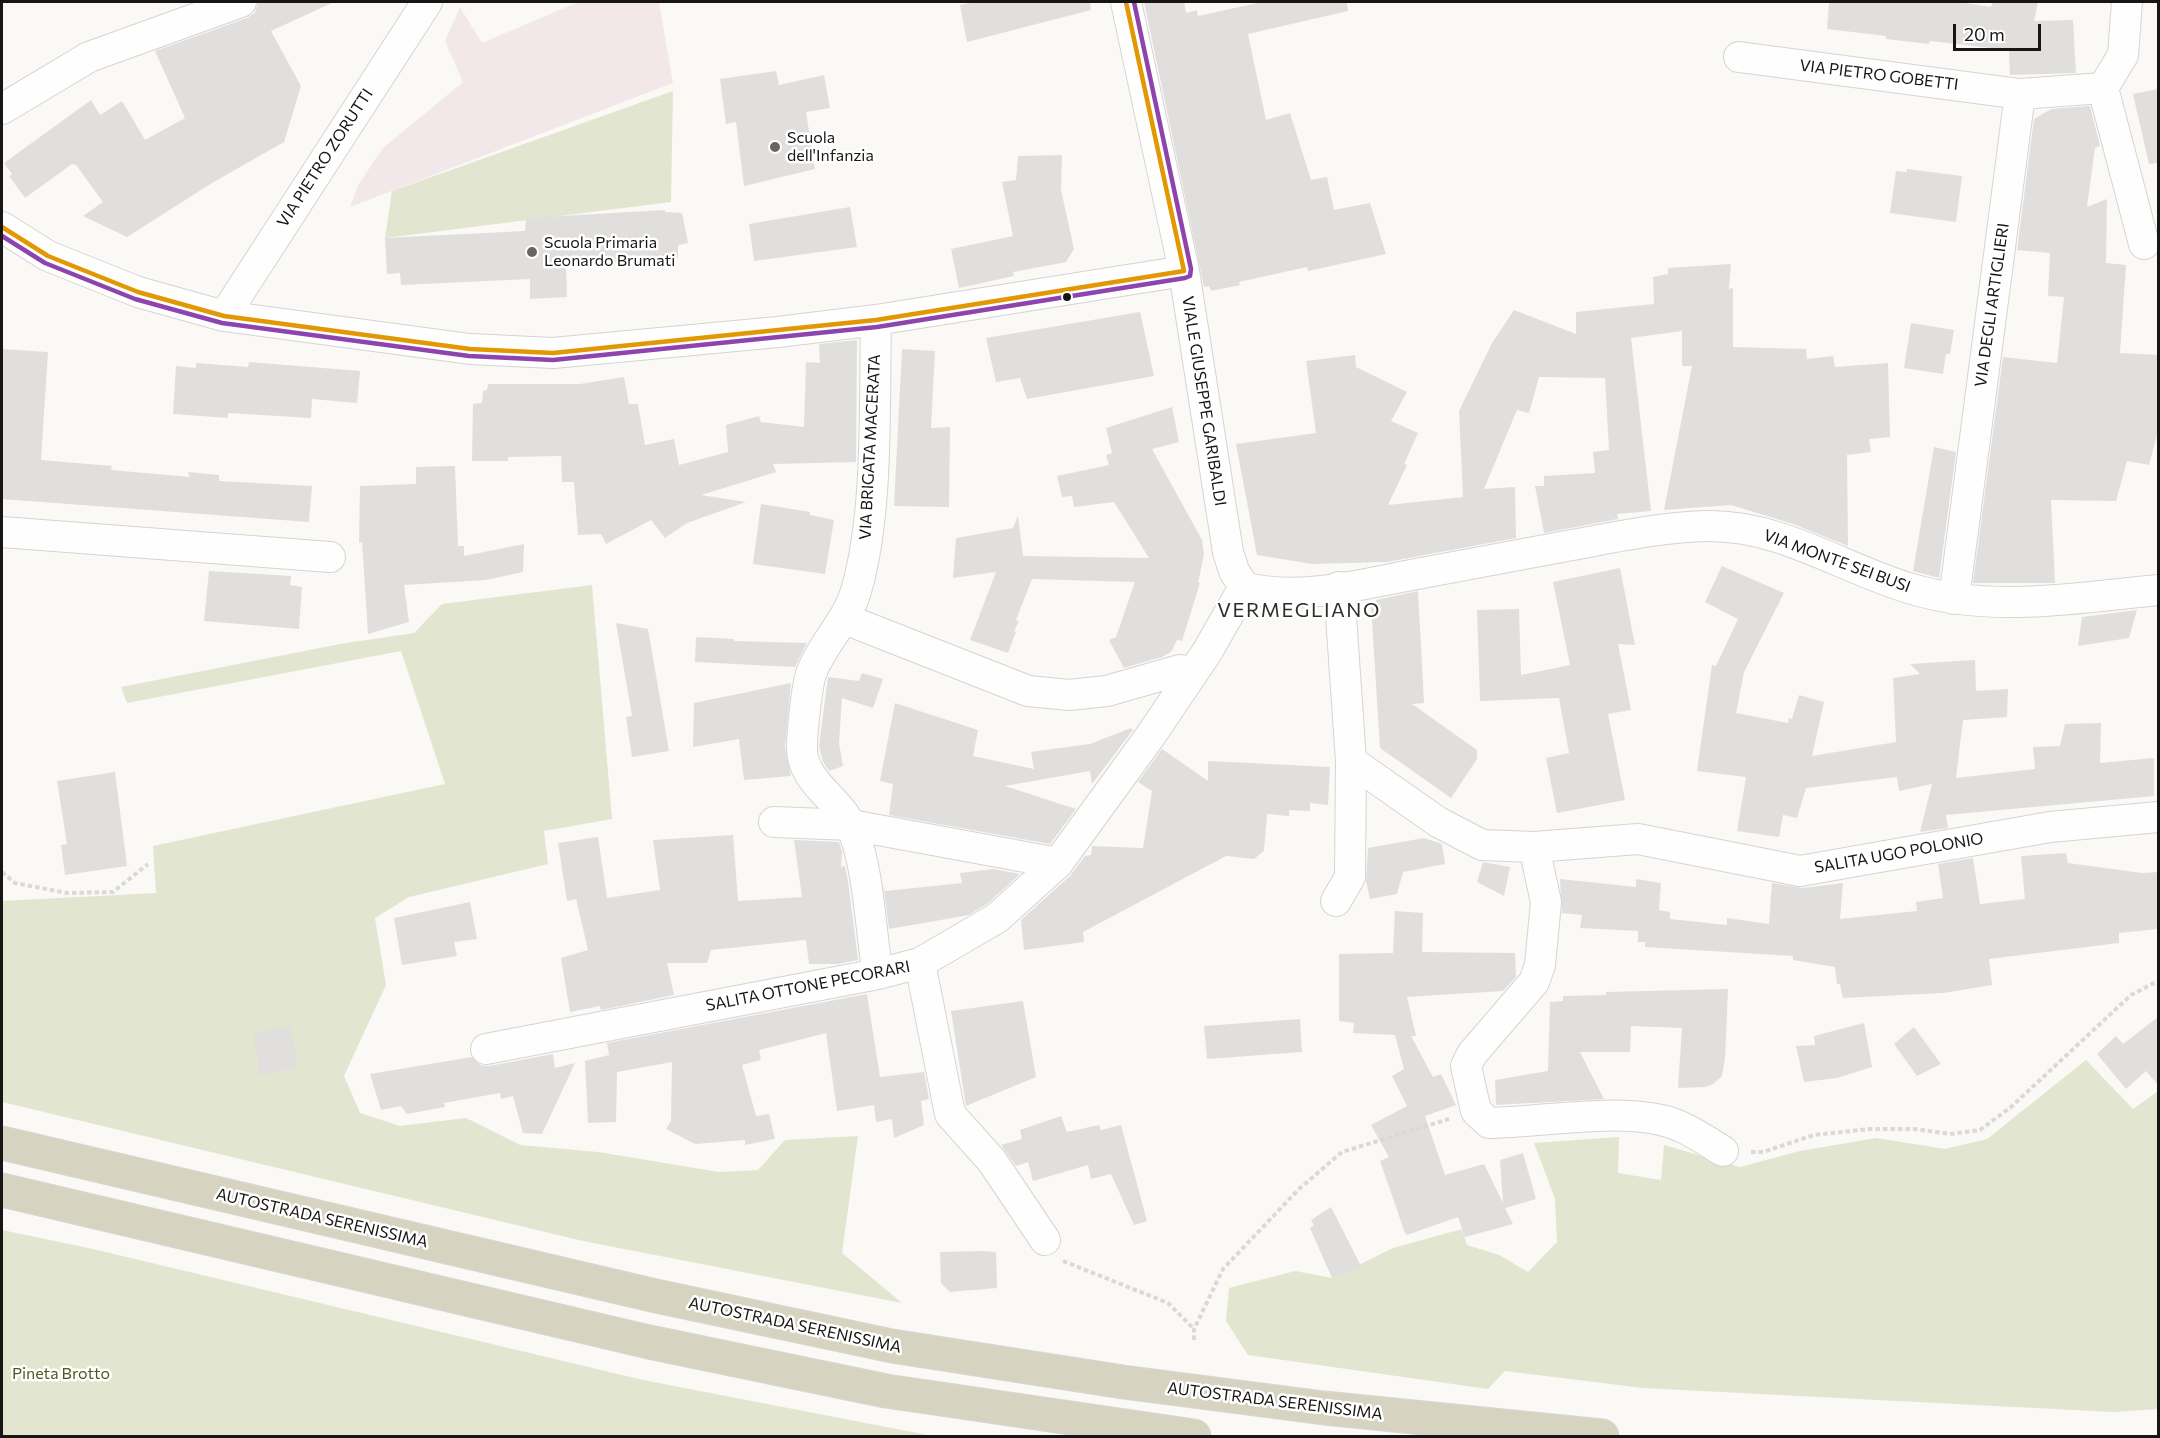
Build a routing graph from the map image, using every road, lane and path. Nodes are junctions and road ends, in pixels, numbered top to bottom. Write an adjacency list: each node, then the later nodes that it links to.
1 (241, 2): 8 (street)
2 (427, 2): 12 (street, VIA PIETRO ZORUTTI)
3 (1126, 2): 11 (street, VIALE GIUSEPPE GARIBALDI)
4 (2127, 2): 6 (street)
5 (1738, 57): 7 (street, VIA PIETRO GOBETTI)
6 (2103, 88): 7 (street); 10 (street)
7 (2020, 94): 19 (street, VIA DEGLI ARTIGLIERI)
8 (2, 109)
9 (2, 228): 12 (street)
10 (2144, 244)
11 (1184, 272): 13 (street); 16 (street, VIALE GIUSEPPE GARIBALDI)
12 (224, 316): 13 (street)
13 (876, 320): 20 (street, VIA BRIGATA MACERATA)
14 (2, 532): 15 (street)
15 (330, 557)
16 (1244, 587): 17 (street, VIA MONTE SEI BUSI); 21 (street, SALITA OTTONE PECORARI)
17 (1339, 587): 19 (street, VIA MONTE SEI BUSI); 22 (street)
18 (2158, 590): 19 (street, VIA MONTE SEI BUSI)
19 (1954, 599)
20 (845, 619): 21 (street); 25 (street, VIA BRIGATA MACERATA)
21 (1200, 662): 27 (street, SALITA OTTONE PECORARI)
22 (1351, 761): 26 (street, SALITA UGO POLONIO); 30 (street)
23 (2158, 817): 26 (street, SALITA UGO POLONIO)
24 (774, 822): 25 (street)
25 (851, 825): 27 (street); 32 (street, VIA BRIGATA MACERATA)
26 (1534, 847): 35 (street)
27 (1058, 863): 31 (street, SALITA OTTONE PECORARI)
28 (148, 864): 29 (path)
29 (2, 872)
30 (1336, 901)
31 (920, 963): 32 (street, SALITA OTTONE PECORARI); 39 (street)
32 (878, 974): 34 (street, SALITA OTTONE PECORARI)
33 (2158, 981): 37 (path)
34 (486, 1049)
35 (1476, 1111): 37 (street); 40 (path)
36 (2, 1143): 43 (highway, AUTOSTRADA SERENISSIMA)
37 (1723, 1151)
38 (2, 1190): 42 (highway)
39 (1045, 1240): 40 (path)
40 (1194, 1329): 41 (path)
41 (1194, 1340)
42 (1194, 1437)
43 (1602, 1437)

